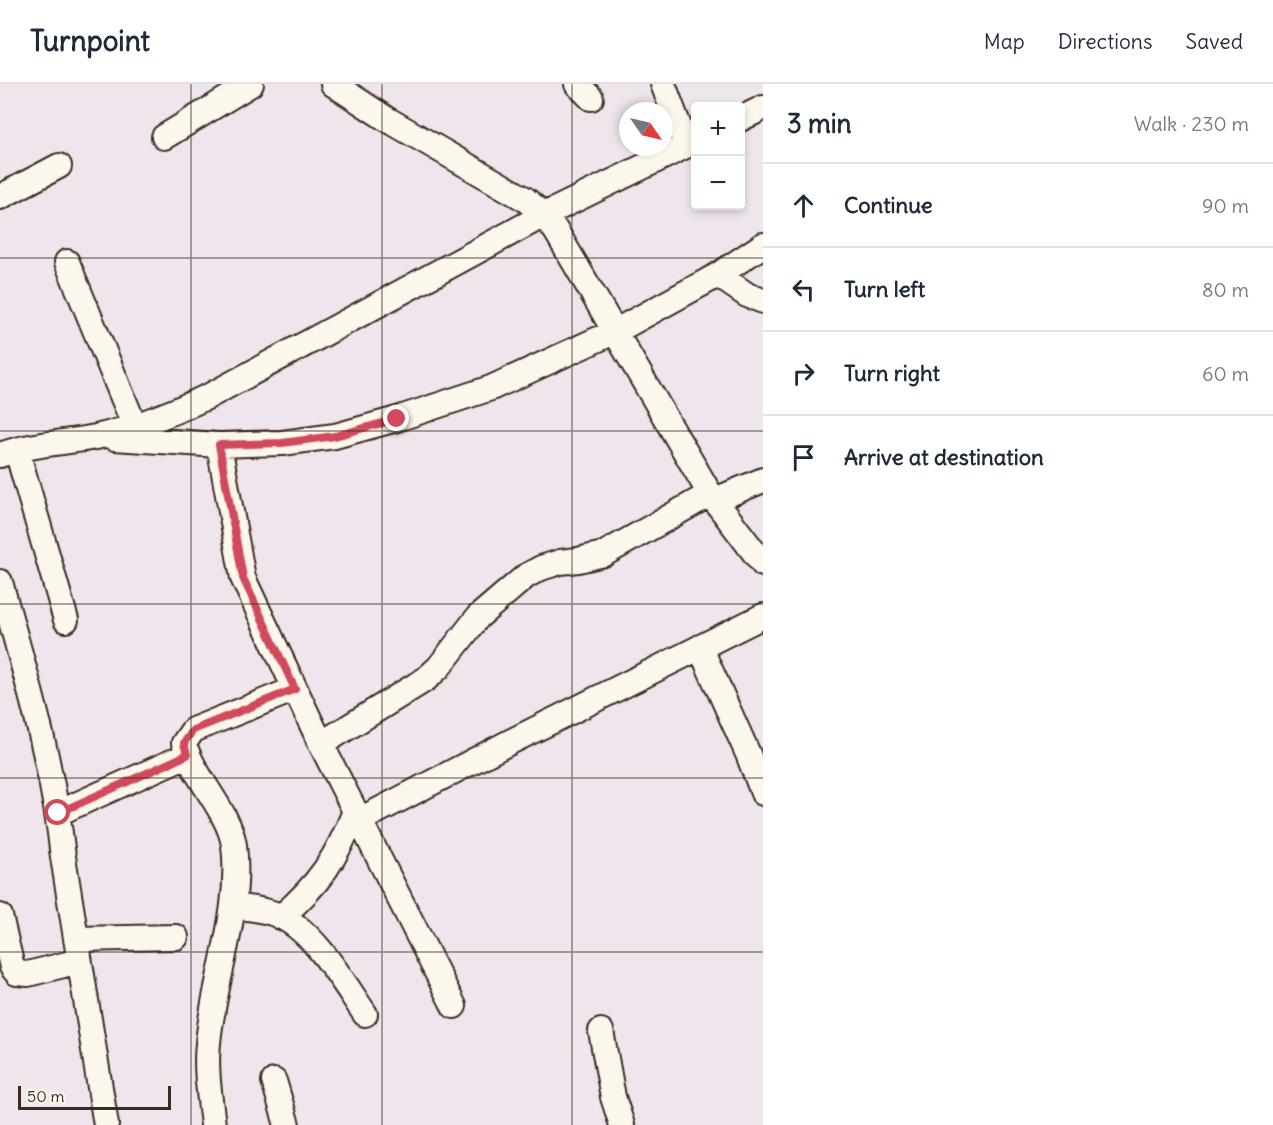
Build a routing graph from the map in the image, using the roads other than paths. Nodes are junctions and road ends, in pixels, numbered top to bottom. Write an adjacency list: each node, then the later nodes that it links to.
1 (251, 84): 6 (street)
2 (333, 84): 10 (street)
3 (663, 84): 7 (street)
4 (763, 108): 5 (street)
5 (745, 117)
6 (164, 137)
7 (691, 143): 10 (street)
8 (59, 166): 9 (street)
9 (0, 197)
10 (544, 215): 15 (street); 16 (street)
11 (763, 245): 13 (street)
12 (67, 262): 16 (street)
13 (718, 274): 14 (street); 15 (street)
14 (763, 301)
15 (616, 331): 18 (street); 21 (street)
16 (135, 427): 17 (street)
17 (94, 437): 18 (street); 19 (street)
18 (219, 445): 27 (street)
19 (8, 453): 25 (street)
20 (763, 480): 21 (street)
21 (712, 497): 22 (street); 28 (street)
22 (763, 564)
23 (0, 582): 31 (street)
24 (763, 616): 26 (street)
25 (66, 621)
26 (700, 647): 30 (street); 32 (street)
27 (295, 689): 28 (street); 29 (street)
28 (321, 744): 32 (street)
29 (187, 755): 31 (street); 33 (street)
30 (763, 793)
31 (58, 813): 37 (street)
32 (357, 816): 35 (street); 38 (street)
33 (234, 906): 35 (street); 43 (street)
34 (0, 916): 37 (street)
35 (281, 917): 39 (street)
36 (176, 937): 37 (street)
37 (78, 950): 42 (street)
38 (454, 1006)
39 (365, 1014)
40 (601, 1031): 45 (street)
41 (273, 1081): 44 (street)
42 (106, 1125)
43 (213, 1125)
44 (287, 1125)
45 (622, 1125)

